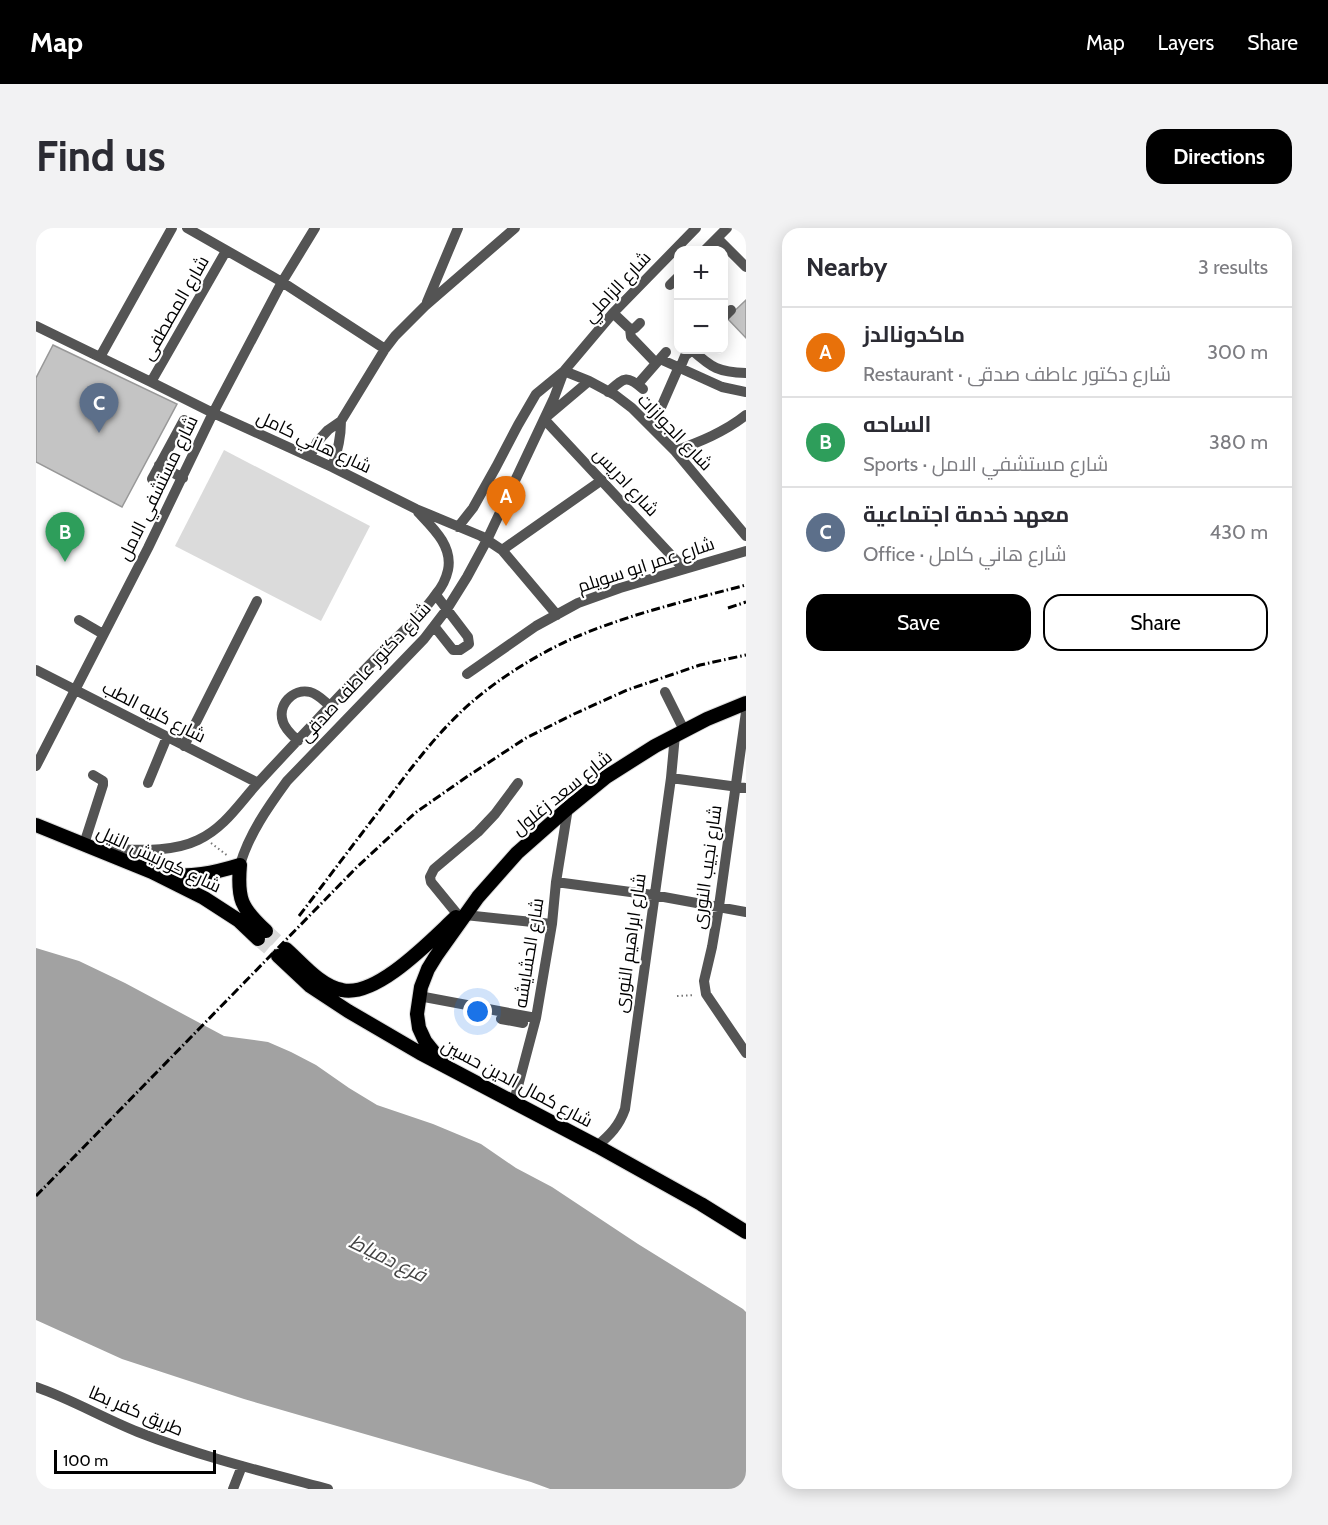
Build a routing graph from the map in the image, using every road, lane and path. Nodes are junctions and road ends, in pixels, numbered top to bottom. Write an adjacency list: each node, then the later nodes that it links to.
1 (172, 228): 19 (street)
2 (188, 228): 10 (street)
3 (315, 228): 12 (street, شارع مستشفي الامل)
4 (458, 228): 13 (street)
5 (515, 228): 13 (street)
6 (696, 228): 14 (street, شارع الزاملي)
7 (727, 228): 8 (street)
8 (717, 238): 9 (street); 11 (street)
9 (709, 246)
10 (226, 251): 12 (street); 25 (street, شارع المصطفى)
11 (746, 267)
12 (282, 282): 16 (street); 28 (street, شارع مستشفي الامل)
13 (425, 306): 16 (street)
14 (613, 313): 20 (street); 22 (street, شارع الزاملي)
15 (36, 326): 19 (street, شارع هاني كامل)
16 (385, 349): 31 (street)
17 (687, 354): 21 (street)
18 (697, 354): 23 (street)
19 (100, 357): 25 (street, شارع هاني كامل)
20 (661, 358): 21 (street); 26 (street)
21 (680, 368): 27 (street); 33 (street)
22 (564, 371): 24 (street, شارع الجوازات); 29 (street, شارع دكتور عاطف صدقى); 42 (street)
23 (746, 373)
24 (589, 381): 26 (street, شارع الجوازات); 29 (street)
25 (151, 382): 28 (street, شارع هاني كامل)
26 (608, 392): 33 (street, شارع الجوازات)
27 (746, 392)
28 (213, 414): 35 (street, شارع هاني كامل); 38 (street, شارع مستشفي الامل)
29 (544, 419): 40 (street, شارع ادريس); 44 (street, شارع دكتور عاطف صدقى)
30 (184, 420): 36 (street)
31 (340, 421): 35 (street); 37 (street)
32 (744, 421): 34 (street)
33 (652, 428): 34 (street, شارع الجوازات)
34 (675, 452): 43 (street, شارع الجوازات)
35 (310, 457): 37 (street, شارع هاني كامل)
36 (159, 465): 38 (street); 39 (street)
37 (332, 467): 41 (street, شارع هاني كامل)
38 (183, 478): 54 (street, شارع مستشفي الامل)
39 (152, 479)
40 (602, 480): 45 (street); 47 (street, شارع ادريس)
41 (416, 509): 42 (street, شارع هاني كامل); 48 (street, شارع دكتور عاطف صدقى)
42 (458, 527): 44 (street, شارع هاني كامل)
43 (746, 536)
44 (487, 540): 45 (street, شارع هاني كامل); 50 (street, شارع دكتور عاطف صدقى)
45 (502, 550): 51 (street, شارع هاني كامل)
46 (746, 550): 47 (street, شارع عمر ابو سويلم)
47 (684, 569): 51 (street, شارع عمر ابو سويلم)
48 (436, 595): 50 (street); 60 (street, شارع دكتور عاطف صدقى)
49 (257, 601): 65 (street)
50 (447, 609): 53 (street, شارع دكتور عاطف صدقى); 53 (street)
51 (556, 615): 56 (street, شارع عمر ابو سويلم)
52 (79, 621): 54 (street)
53 (434, 626): 77 (street, شارع دكتور عاطف صدقى)
54 (103, 634): 57 (street, شارع مستشفي الامل)
55 (36, 670): 57 (street, شارع كليه الطب)
56 (467, 674)
57 (74, 690): 63 (street, شارع كليه الطب); 66 (street, شارع مستشفي الامل)
58 (665, 692): 62 (street)
59 (746, 703): 62 (main road, شارع سعد زغلول)
60 (330, 706): 64 (street, شارع دكتور عاطف صدقى); 64 (street)
61 (746, 712): 72 (street, شارع نجيب النورى)
62 (680, 733): 68 (street, شارع ابراهيم النورى); 73 (main road, شارع سعد زغلول)
63 (167, 737): 65 (street, شارع كليه الطب); 69 (street)
64 (298, 741): 70 (street, شارع دكتور عاطف صدقى)
65 (184, 746): 70 (street, شارع كليه الطب)
66 (36, 766)
67 (93, 775): 76 (street)
68 (671, 778): 72 (street); 80 (street, شارع ابراهيم النورى)
69 (148, 783)
70 (258, 783): 75 (street, شارع دكتور عاطف صدقى)
71 (518, 783): 83 (street)
72 (741, 787): 81 (street, شارع نجيب النورى)
73 (568, 808): 79 (street, شارع الحشايشه); 83 (main road, شارع سعد زغلول)
74 (36, 825): 76 (main road, شارع كورنيش النيل)
75 (203, 838): 76 (street, شارع دكتور عاطف صدقى); 77 (path)
76 (89, 846): 78 (main road, شارع كورنيش النيل)
77 (240, 865): 78 (main road); 85 (main road, شارع دكتور عاطف صدقى)
78 (152, 872): 85 (main road, شارع كورنيش النيل)
79 (556, 882): 80 (street); 84 (street, شارع الحشايشه)
80 (653, 894): 81 (street); 96 (street, شارع ابراهيم النورى)
81 (718, 906): 82 (street); 87 (street, شارع نجيب النورى)
82 (746, 912)
83 (462, 915): 84 (street); 86 (main road, شارع سعد زغلول); 88 (main road, شارع سعد زغلول)
84 (552, 924): 90 (street, شارع الحشايشه)
85 (262, 935)
86 (282, 953): 94 (main road, شارع كمال الدين حسين)
87 (706, 994): 89 (path); 93 (street)
88 (419, 996): 92 (street); 94 (main road, شارع سعد زغلول)
89 (677, 996)
90 (536, 1018): 92 (street); 95 (street, شارع الحشايشه)
91 (501, 1019): 92 (street)
92 (518, 1020)
93 (746, 1053)
94 (444, 1064): 95 (main road, شارع كمال الدين حسين)
95 (514, 1101): 96 (main road, شارع كمال الدين حسين)
96 (597, 1146): 97 (main road, شارع كمال الدين حسين)
97 (746, 1232)
98 (36, 1387): 99 (street, طريق كفر بطا)
99 (242, 1466): 100 (street); 101 (street, طريق كفر بطا)
100 (233, 1489)
101 (328, 1489)

